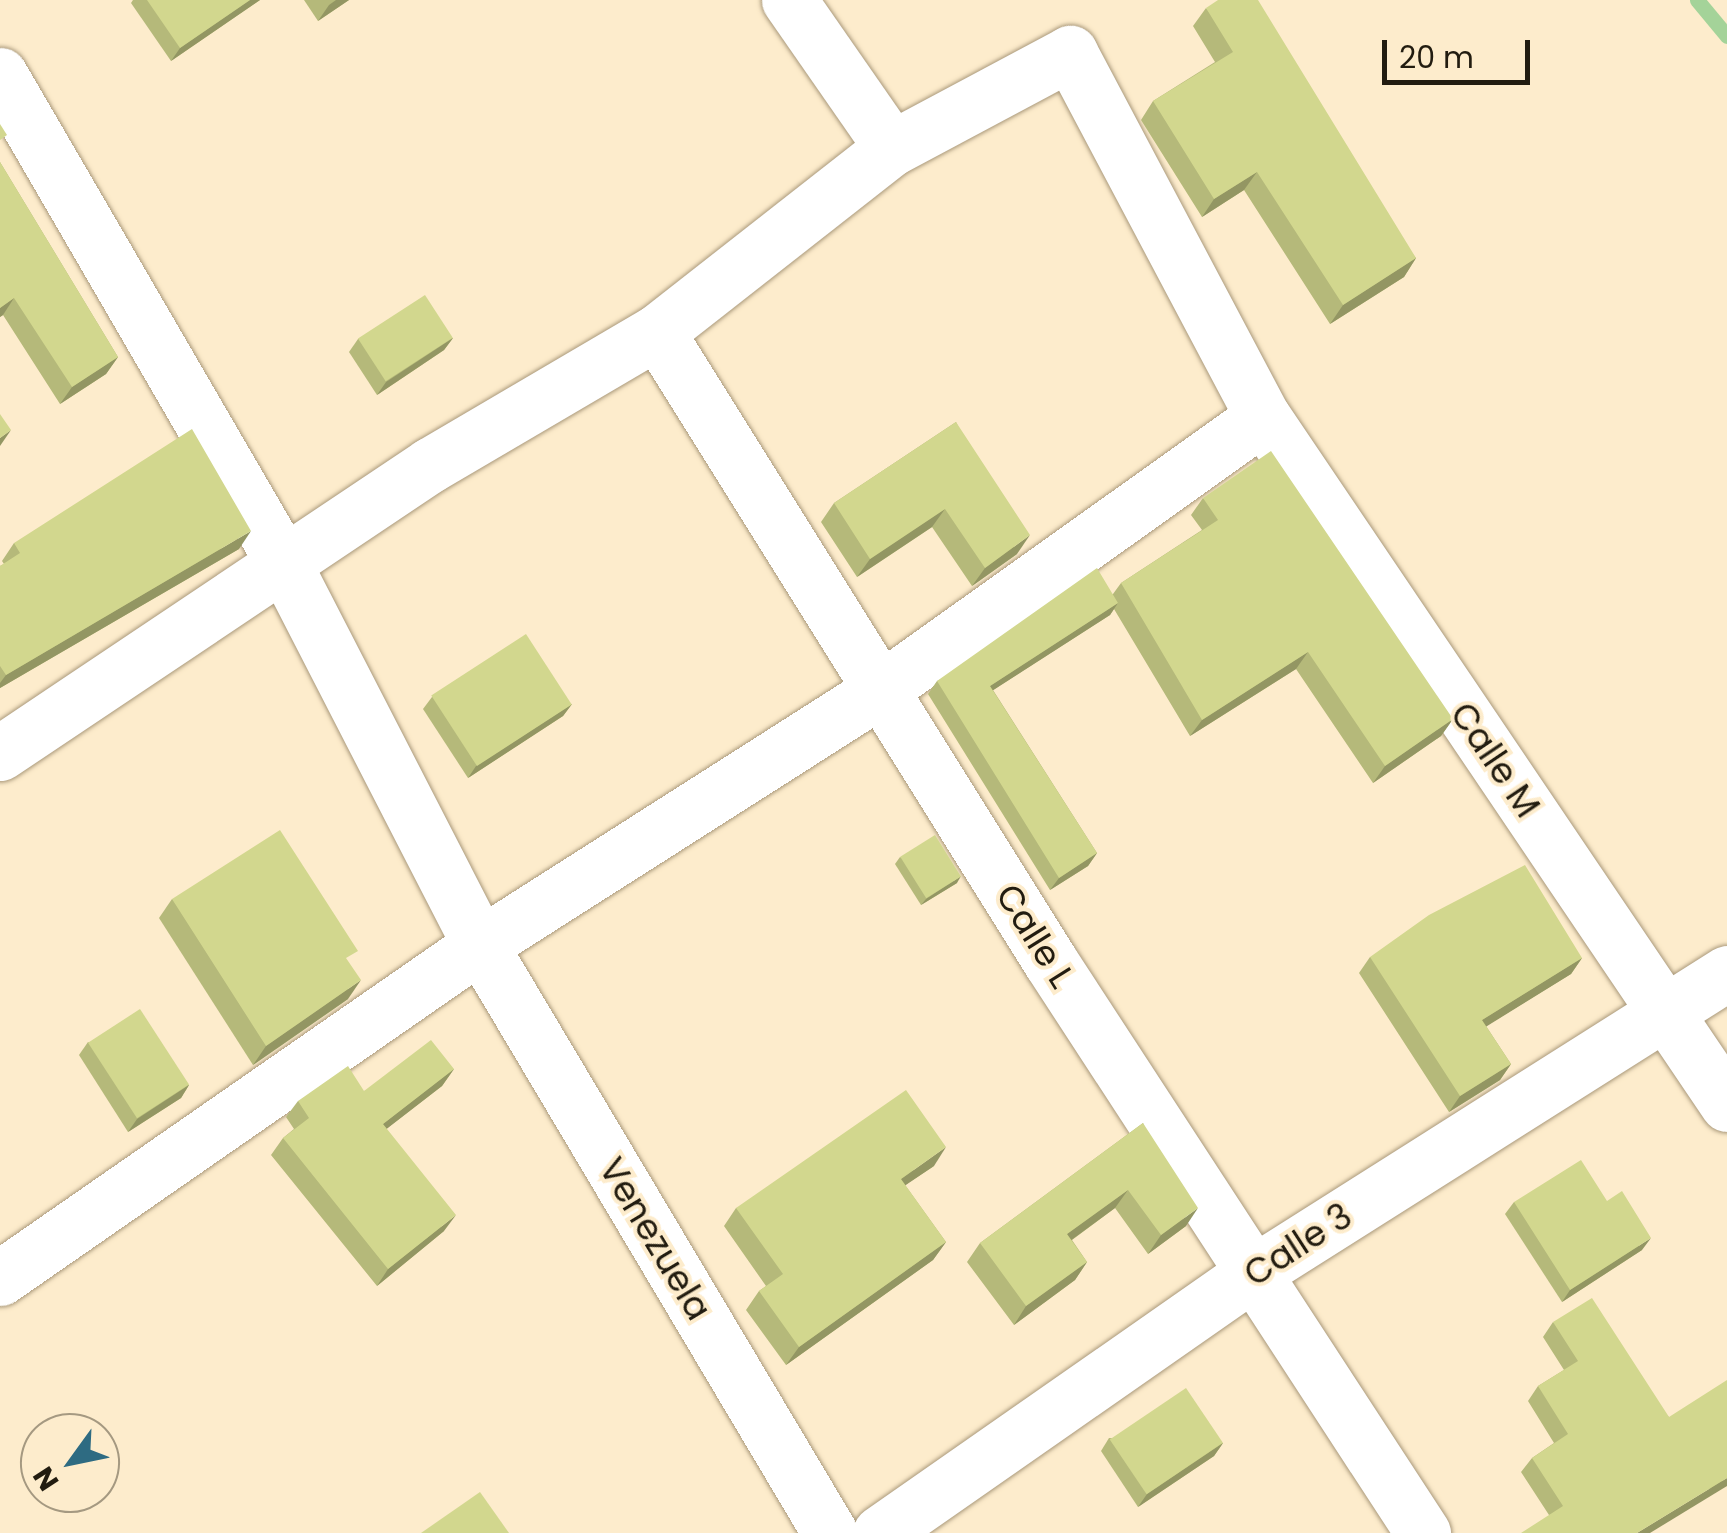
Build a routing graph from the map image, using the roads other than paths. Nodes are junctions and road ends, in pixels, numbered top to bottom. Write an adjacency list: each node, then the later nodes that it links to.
1 (790, 0): 3 (street)
2 (0, 75): 6 (street, Venezuela)
3 (892, 148): 4 (street); 5 (street, Calle M)
4 (657, 332): 6 (street); 7 (street, Calle L)
5 (1263, 417): 7 (street); 11 (street, Calle M)
6 (282, 562): 8 (street); 9 (street, Venezuela)
7 (880, 690): 9 (street); 13 (street, Calle L)
8 (0, 754)
9 (480, 944): 14 (street); 15 (street, Venezuela)
10 (1727, 973): 11 (street, Calle 3)
11 (1666, 1013): 12 (street, Calle M); 13 (street, Calle 3)
12 (1727, 1104)
13 (1253, 1273): 16 (street, Calle 3); 17 (street, Calle L)
14 (0, 1278)
15 (830, 1533)
16 (880, 1533)
17 (1423, 1533)

